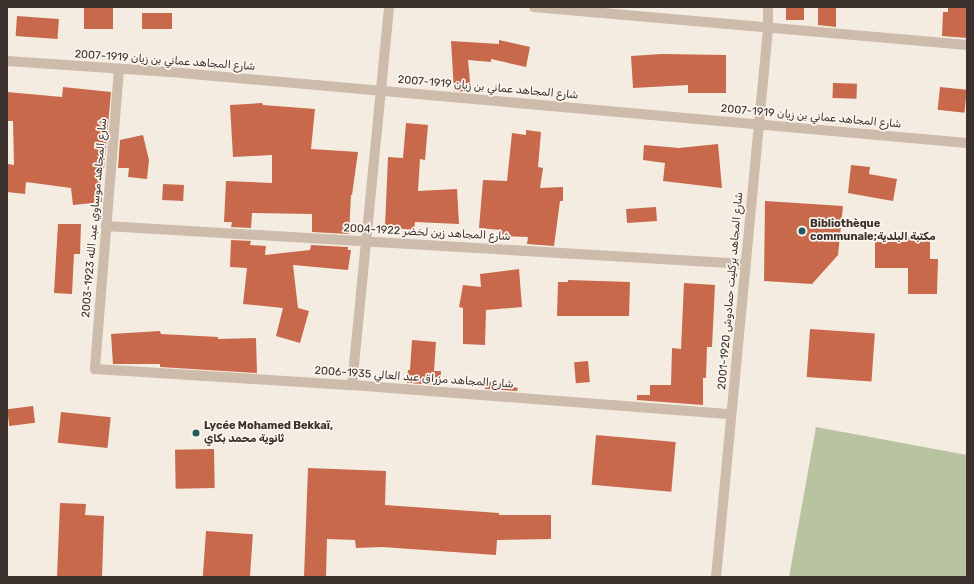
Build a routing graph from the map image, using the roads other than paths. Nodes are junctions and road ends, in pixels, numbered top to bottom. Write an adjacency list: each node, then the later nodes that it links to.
1 (389, 7): 8 (street)
2 (534, 7): 4 (street)
3 (768, 7): 4 (street, شارع المجاهد بركليت حمادوش 1920-2001)
4 (768, 29): 5 (street); 9 (street, شارع المجاهد بركليت حمادوش 1920-2001)
5 (967, 45)
6 (7, 61): 7 (street, شارع المجاهد عماني بن زيان 1919-2007)
7 (119, 69): 8 (street, شارع المجاهد عماني بن زيان 1919-2007); 11 (street, شارع المجاهد موساوي عبد الله 1923-2003)
8 (381, 91): 9 (street, شارع المجاهد عماني بن زيان 1919-2007); 12 (street)
9 (759, 125): 10 (street, شارع المجاهد عماني بن زيان 1919-2007); 13 (street, شارع المجاهد بركليت حمادوش 1920-2001)
10 (967, 143)
11 (106, 226): 12 (street, شارع المجاهد زين لخضر 1922-2004); 14 (street, شارع المجاهد موساوي عبد الله 1923-2003)
12 (366, 241): 13 (street, شارع المجاهد زين لخضر 1922-2004); 15 (street)
13 (746, 264): 16 (street, شارع المجاهد بركليت حمادوش 1920-2001)
14 (95, 369): 15 (street, شارع المجاهد مزراق عبد العالي 1935-2006)
15 (352, 385): 16 (street, شارع المجاهد مزراق عبد العالي 1935-2006)
16 (731, 414): 17 (street, شارع المجاهد بركليت حمادوش 1920-2001)
17 (716, 577)

